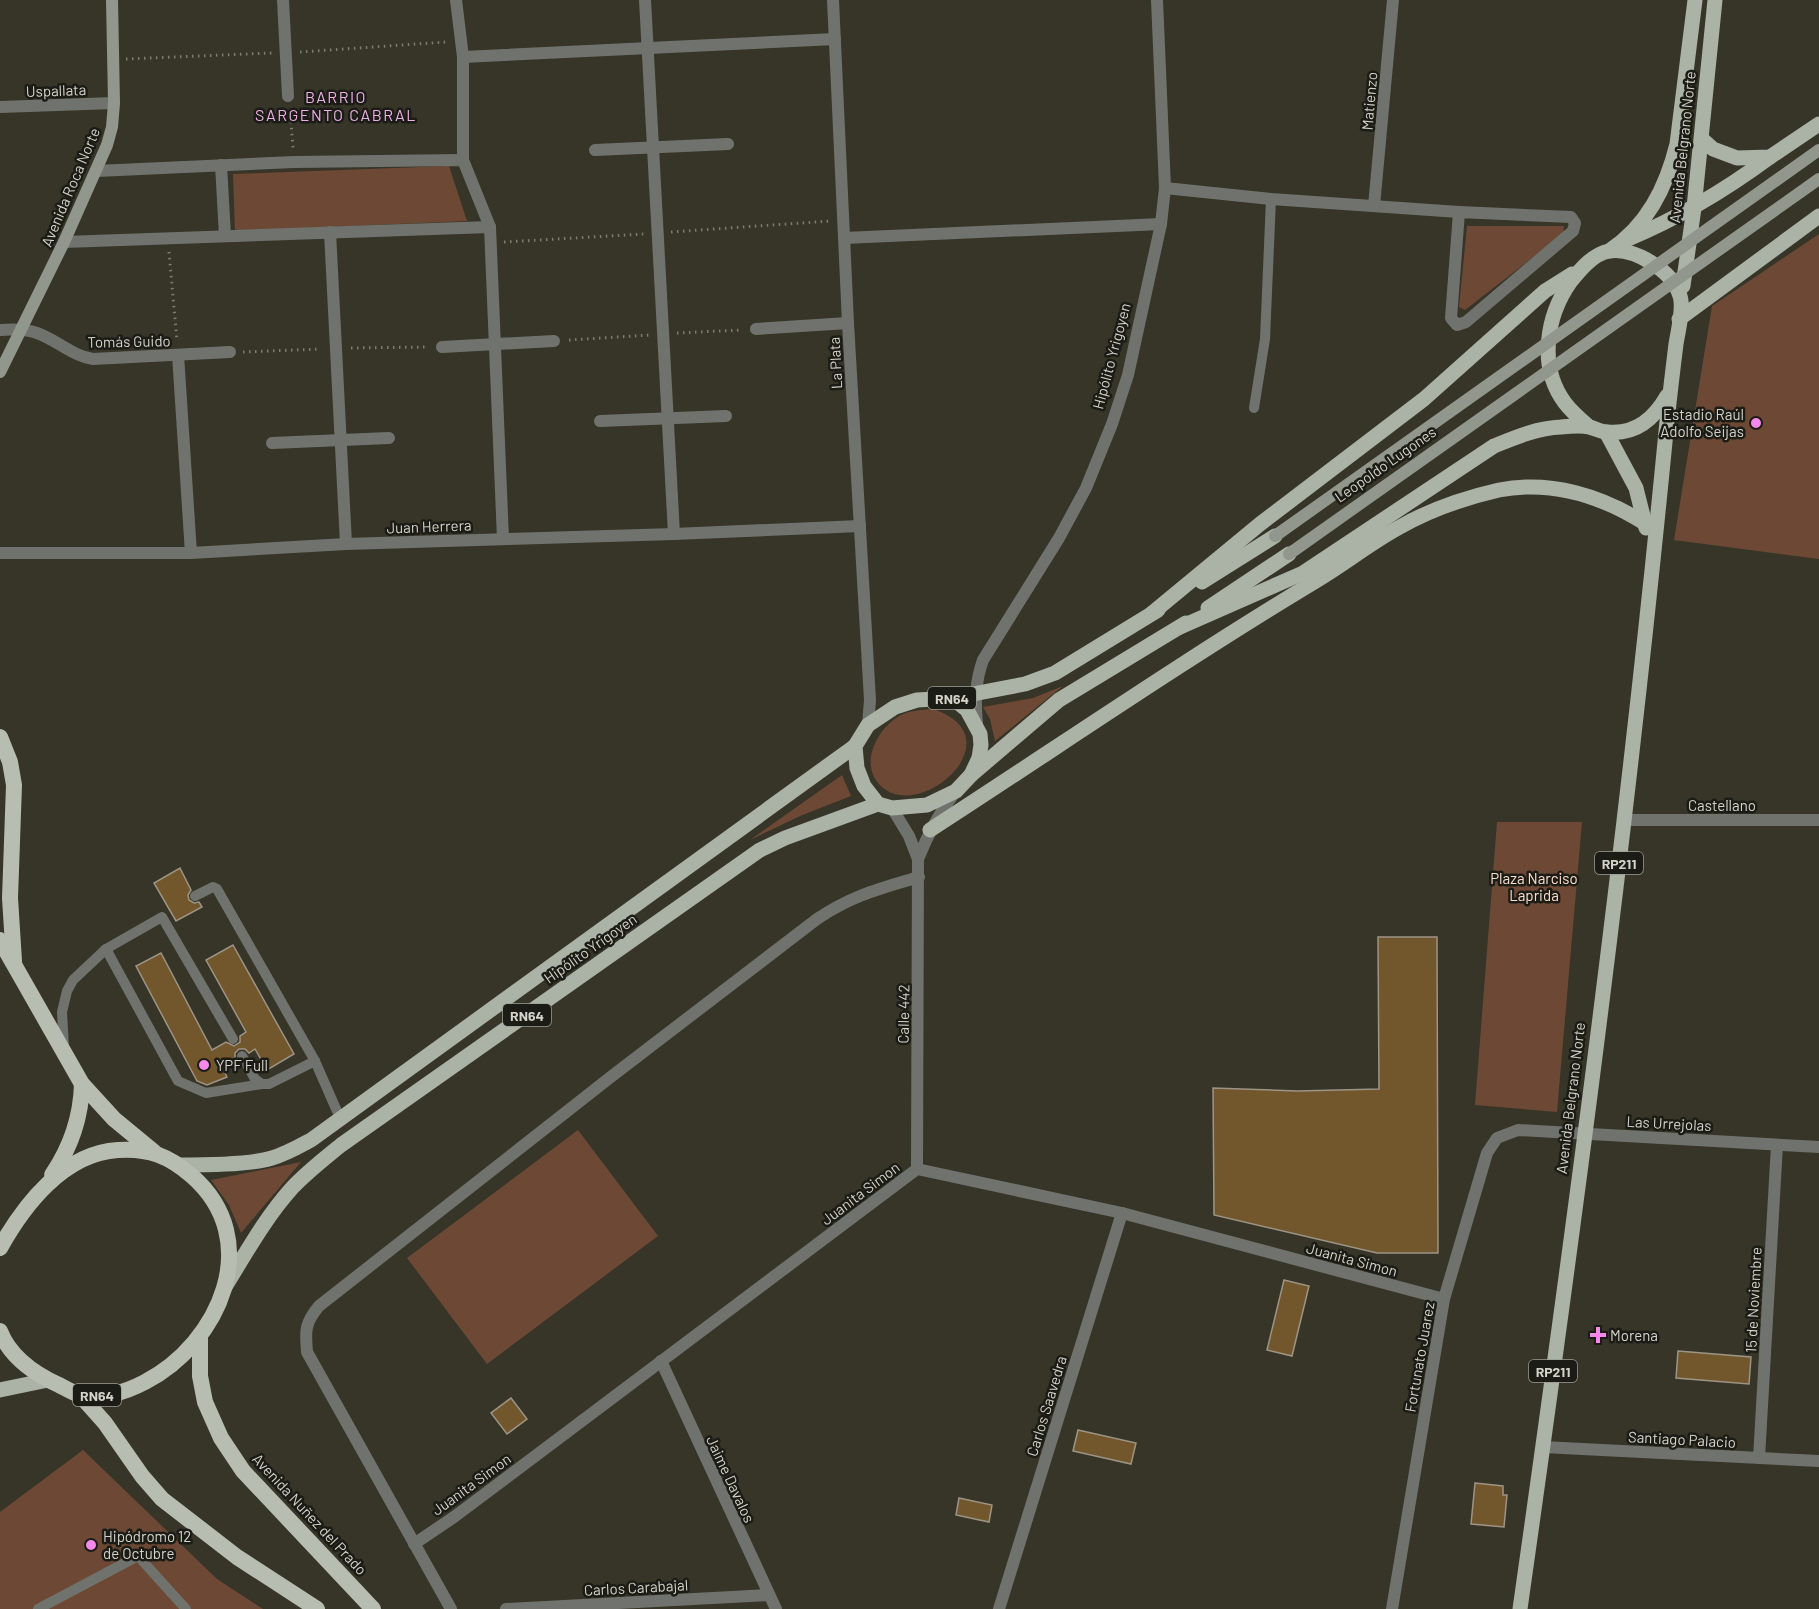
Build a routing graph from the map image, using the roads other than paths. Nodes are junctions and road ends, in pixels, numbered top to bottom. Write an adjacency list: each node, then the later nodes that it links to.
1 (111, 0): 14 (main road, Avenida Roca Norte)
2 (283, 0): 13 (street)
3 (456, 0): 12 (street)
4 (645, 0): 11 (street)
5 (833, 0): 10 (street, La Plata)
6 (1157, 0): 27 (street, Hipólito Yrigoyen / RN64)
7 (1394, 0): 29 (street, Matienzo)
8 (1695, 0): 38 (main road, Avenida Belgrano Norte)
9 (1715, 0): 17 (main road, Avenida Belgrano Norte)
10 (835, 39): 11 (street); 37 (street, La Plata)
11 (647, 47): 12 (street); 19 (street)
12 (463, 57): 23 (street)
13 (288, 96)
14 (114, 103): 15 (street, Uspallata); 25 (main road, Avenida Roca Norte)
15 (0, 107)
16 (1819, 124): 22 (main road)
17 (1701, 139): 22 (main road); 30 (main road, Avenida Belgrano Norte)
18 (728, 144): 19 (street)
19 (653, 148): 20 (street); 57 (street)
20 (595, 150)
21 (1819, 150): 69 (main road, Leopoldo Lugones, bridge)
22 (1770, 157): 30 (main road)
23 (462, 160): 24 (street); 34 (street)
24 (221, 165): 25 (street); 36 (street)
25 (96, 171): 39 (main road, Avenida Roca Norte)
26 (1819, 179): 74 (main road, Leopoldo Lugones, bridge)
27 (1165, 188): 28 (street); 33 (street, Hipólito Yrigoyen / RN64)
28 (1271, 199): 29 (street); 55 (lane)
29 (1374, 206): 31 (street)
30 (1694, 208): 38 (main road); 42 (main road, Avenida Belgrano Norte)
31 (1459, 212): 31 (street)
32 (1819, 216): 43 (main road)
33 (1161, 224): 37 (street); 78 (street, Hipólito Yrigoyen / RN64)
34 (490, 227): 35 (street); 49 (street)
35 (330, 232): 36 (street); 62 (street)
36 (225, 236): 39 (street)
37 (844, 238): 44 (street, La Plata)
38 (1626, 239): 40 (main road, Avenida Belgrano Norte)
39 (64, 242): 45 (main road, Avenida Roca Norte)
40 (1609, 251): 41 (main road); 42 (main road)
41 (1582, 267): 59 (main road); 76 (main road)
42 (1681, 297): 43 (main road)
43 (1679, 320): 54 (main road)
44 (848, 323): 46 (street); 66 (street, La Plata)
45 (21, 329): 47 (street, Tomás Guido); 52 (street, Tomás Guido); 53 (main road, Avenida Roca Norte)
46 (756, 329)
47 (0, 330)
48 (554, 341): 49 (street)
49 (495, 343): 50 (street); 70 (street)
50 (442, 346)
51 (230, 352): 52 (street, Tomás Guido)
52 (178, 355): 72 (street)
53 (0, 372)
54 (1670, 392): 60 (main road); 75 (main road, Avenida Belgrano Norte / RP211)
55 (1254, 408)
56 (726, 416): 57 (street)
57 (668, 419): 58 (street); 68 (street)
58 (600, 421)
59 (1588, 426): 60 (main road); 64 (main road)
60 (1606, 432): 65 (main road, Avenida Belgrano Norte / RP211)
61 (389, 438): 62 (street)
62 (340, 439): 63 (street); 71 (street)
63 (272, 443)
64 (1446, 478): 67 (main road); 77 (main road)
65 (1646, 524): 67 (main road); 75 (main road, Avenida Belgrano Norte / RP211)
66 (860, 526): 68 (street, Juan Herrera); 81 (street, La Plata)
67 (1395, 529): 89 (main road)
68 (674, 534): 70 (street, Juan Herrera)
69 (1275, 536): 76 (main road, Leopoldo Lugones)
70 (503, 539): 71 (street, Juan Herrera)
71 (345, 544): 72 (street, Juan Herrera)
72 (191, 553): 73 (street, Juan Herrera)
73 (0, 554)
74 (1289, 554): 77 (main road, Leopoldo Lugones)
75 (1650, 591): 87 (main road, Avenida Belgrano Norte / RP211)
76 (1151, 614): 78 (main road, Leopoldo Lugones)
77 (1178, 628): 84 (main road, Leopoldo Lugones)
78 (975, 694): 79 (main road, Leopoldo Lugones); 80 (street, Hipólito Yrigoyen / RN64)
79 (952, 698): 80 (main road, RN64); 81 (main road, RN64)
80 (977, 724): 84 (main road, RN64)
81 (868, 725): 83 (main road, RN64)
82 (0, 737): 95 (highway)
83 (855, 746): 86 (main road); 102 (main road, Hipólito Yrigoyen / RN64)
84 (971, 775): 85 (main road, RN64)
85 (956, 791): 86 (main road, RN64); 89 (street, Calle 442)
86 (885, 806): 90 (street, Calle 442); 113 (main road, Hipólito Yrigoyen / RN64)
87 (1625, 820): 88 (street, Castellano); 104 (main road, Avenida Belgrano Norte / RP211)
88 (1819, 820)
89 (930, 830): 90 (street, Calle 442)
90 (918, 859): 91 (street, Calle 442)
91 (919, 877): 109 (street, Calle 442); 124 (street)
92 (195, 896): 99 (lane)
93 (0, 940): 95 (highway)
94 (106, 949): 96 (lane); 97 (lane); 101 (lane)
95 (14, 965): 97 (highway)
96 (233, 1039)
97 (64, 1053): 100 (highway)
98 (242, 1056): 101 (lane)
99 (315, 1061): 101 (lane); 102 (lane)
100 (82, 1084): 107 (highway); 110 (highway)
101 (262, 1084)
102 (340, 1118): 108 (main road, Hipólito Yrigoyen / RN64)
103 (1518, 1130): 104 (street, Las Urrejolas); 114 (street, Fortunato Juarez)
104 (1584, 1134): 105 (street, Las Urrejolas); 121 (main road, Avenida Belgrano Norte / RP211)
105 (1777, 1145): 106 (street, Las Urrejolas); 122 (street, 15 de Noviembre)
106 (1819, 1147)
107 (155, 1152): 108 (highway, RN64); 110 (highway, RN64)
108 (178, 1164): 113 (highway, RN64)
109 (917, 1169): 111 (street, Juanita Simon); 117 (street, Juanita Simon)
110 (43, 1189): 112 (highway, RN64)
111 (1122, 1213): 114 (street, Juanita Simon); 133 (street, Carlos Saavedra)
112 (0, 1248)
113 (225, 1287): 116 (highway, RN64)
114 (1444, 1299): 134 (street, Fortunato Juarez)
115 (0, 1331): 118 (highway, RN64)
116 (200, 1338): 120 (highway, RN64); 129 (highway, Avenida Nuñez del Prado)
117 (661, 1361): 124 (street, Juanita Simon); 125 (street, Jaime Davalos)
118 (48, 1380): 119 (main road); 120 (highway, RN64)
119 (0, 1390)
120 (80, 1395): 128 (highway)
121 (1543, 1447): 122 (street, Santiago Palacio); 135 (main road, Avenida Belgrano Norte / RP211)
122 (1759, 1458): 123 (street, Santiago Palacio)
123 (1819, 1461)
124 (414, 1544): 130 (street)
125 (769, 1595): 131 (street, Carlos Carabajal); 132 (street, Jaime Davalos)
126 (38, 1609): 127 (lane)
127 (186, 1609)
128 (317, 1609)
129 (373, 1609)
130 (451, 1609)
131 (506, 1609)
132 (776, 1609)
133 (999, 1609)
134 (1392, 1609)
135 (1520, 1609)

